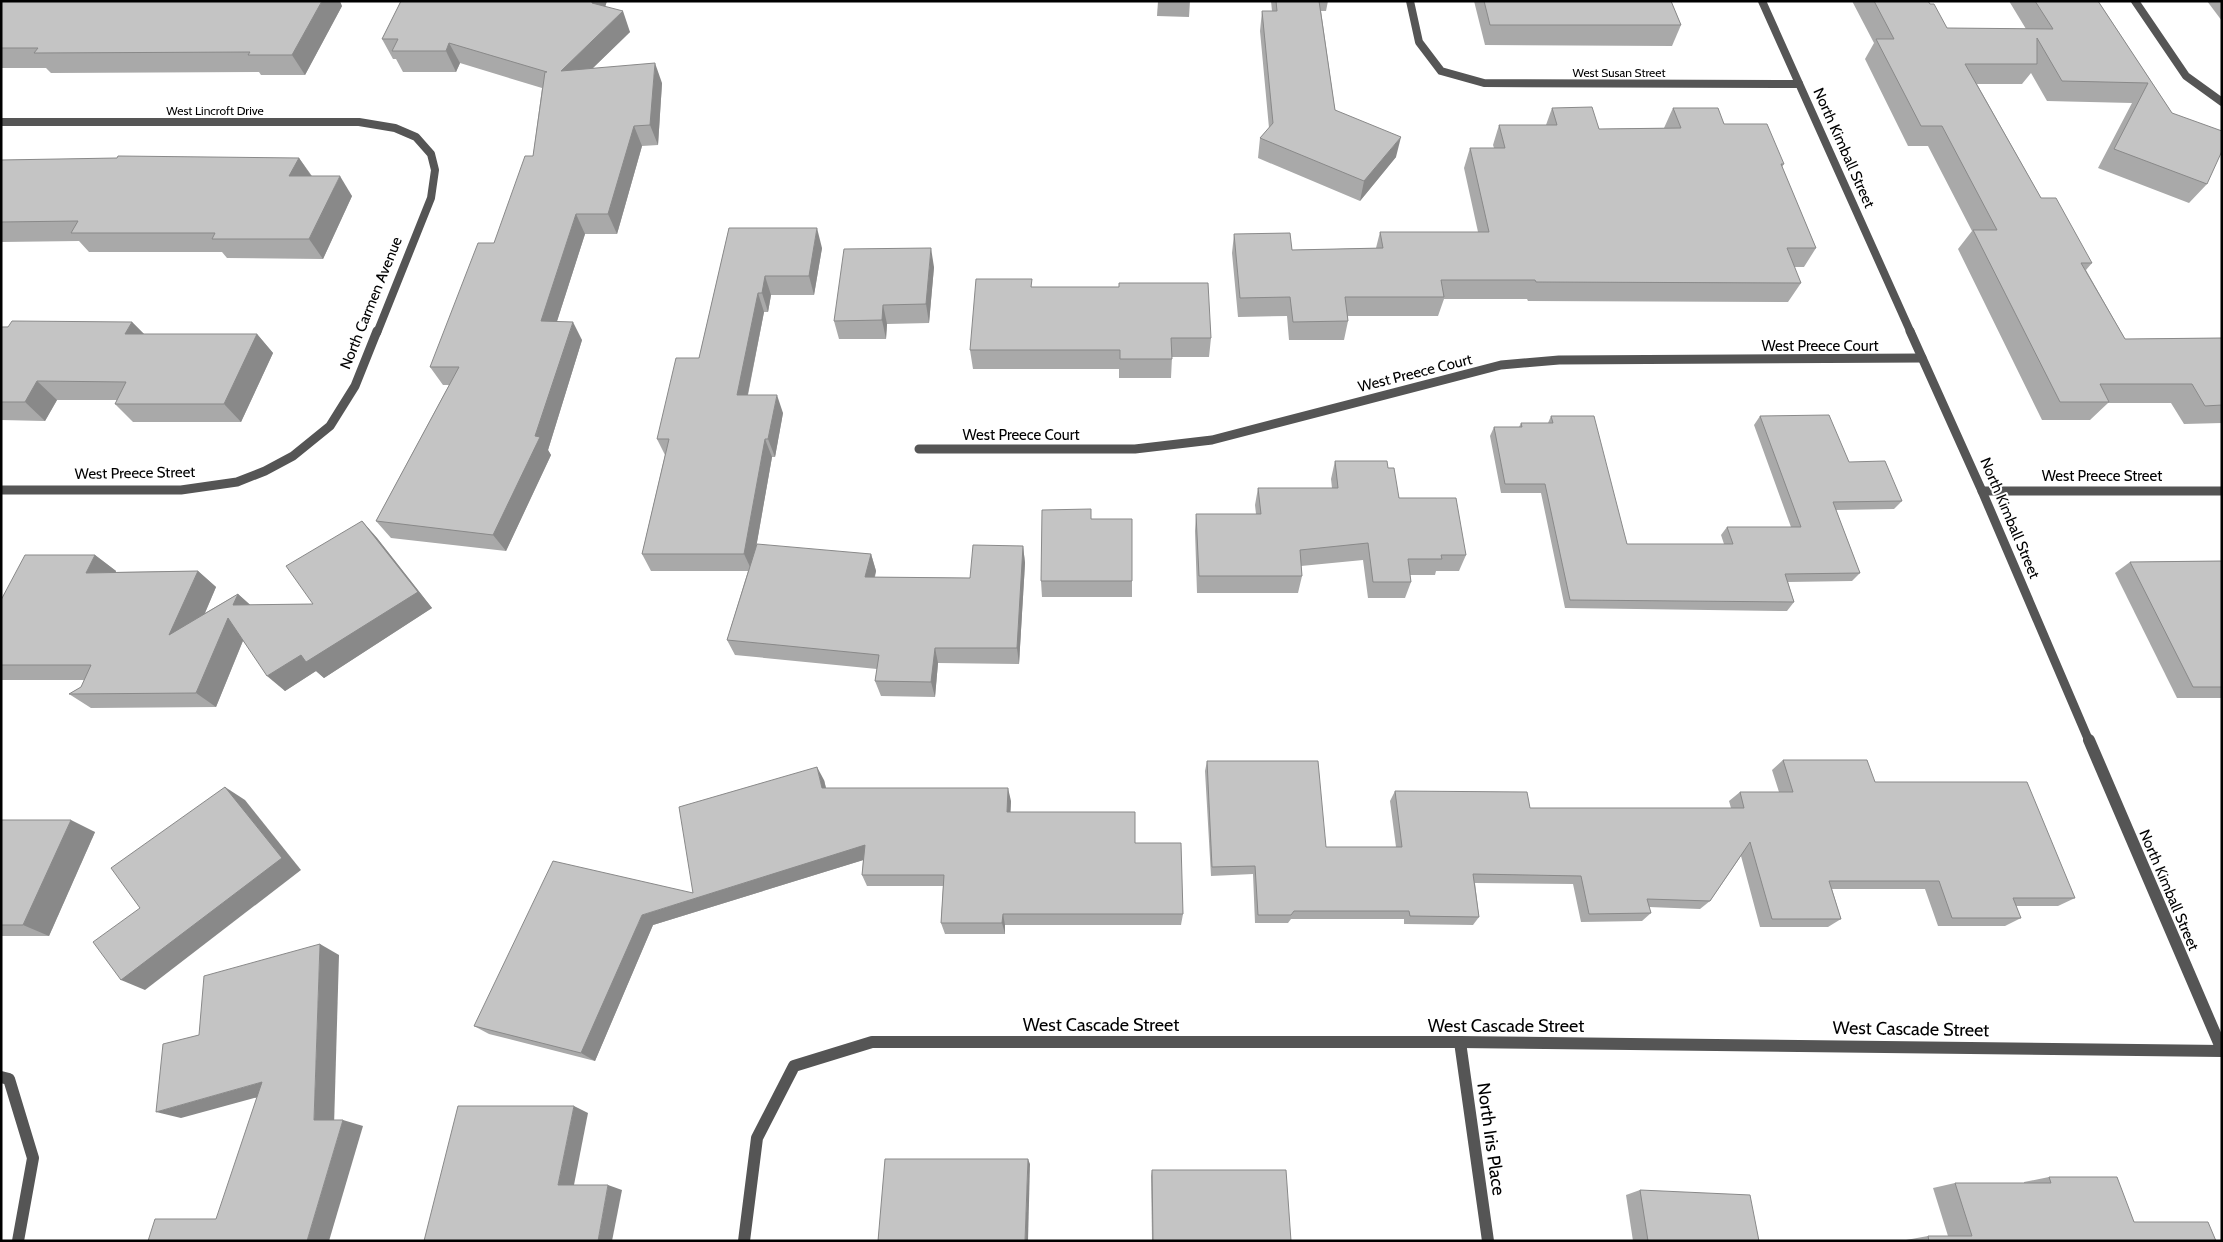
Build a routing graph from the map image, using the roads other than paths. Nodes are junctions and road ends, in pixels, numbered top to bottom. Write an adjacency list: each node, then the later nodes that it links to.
1 (1410, 1): 4 (street, West Susan Street)
2 (1762, 1): 4 (street, North Kimball Street)
3 (2135, 1): 5 (street)
4 (1799, 84): 8 (street, North Kimball Street)
5 (2222, 102)
6 (1, 122): 7 (street, West Lincroft Drive)
7 (424, 142): 10 (street, North Carmen Avenue)
8 (1922, 358): 9 (street, West Preece Court); 12 (street, North Kimball Street)
9 (919, 449)
10 (293, 456): 11 (street, West Preece Street)
11 (1, 490)
12 (1982, 491): 13 (street, West Preece Street); 15 (street, North Kimball Street)
13 (2222, 491)
14 (1460, 1042): 15 (street, West Cascade Street); 18 (street, West Cascade Street); 19 (street, North Iris Place)
15 (2222, 1050)
16 (5, 1078): 17 (street)
17 (18, 1241)
18 (744, 1241)
19 (1488, 1241)

